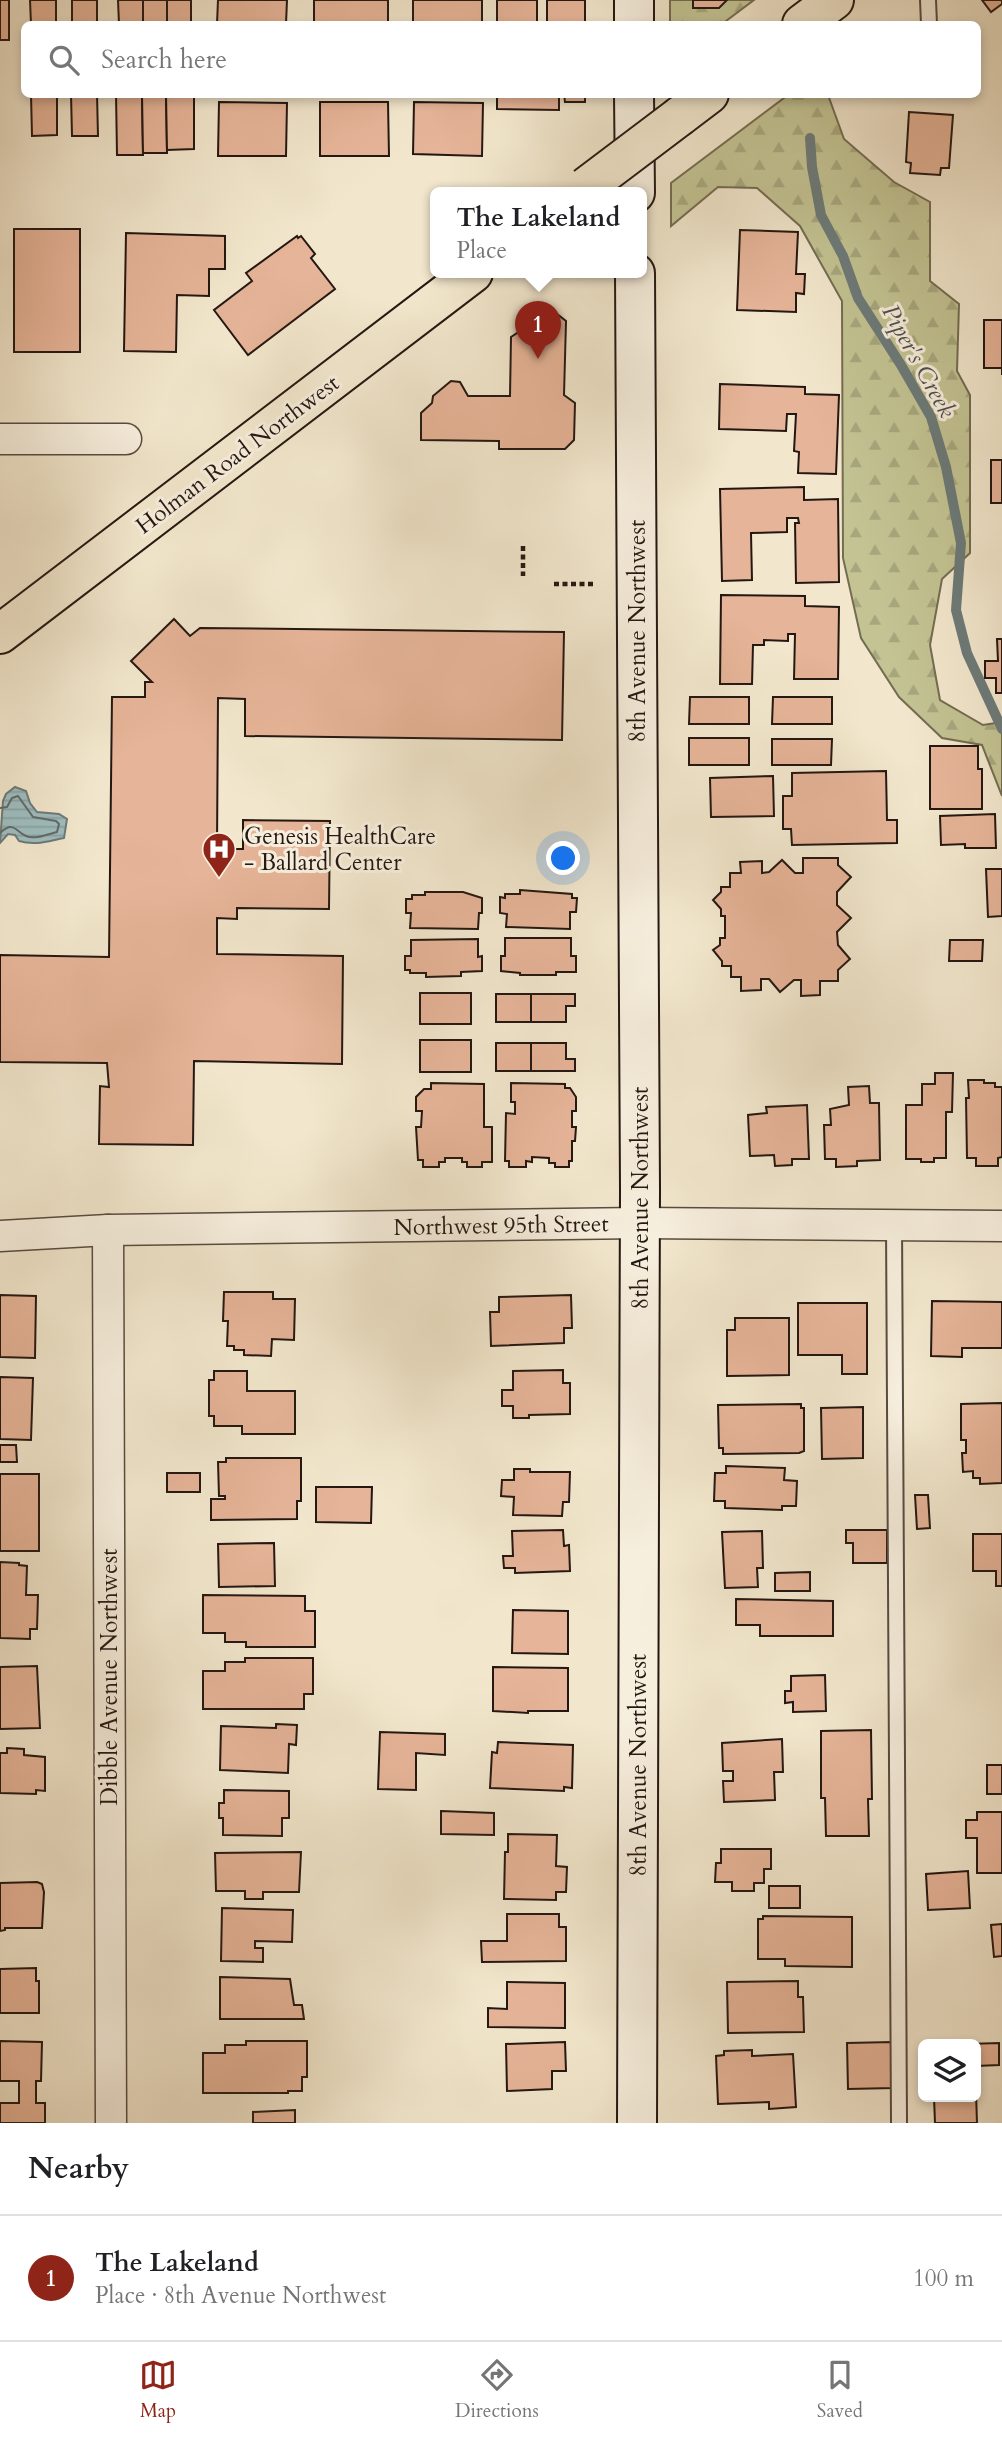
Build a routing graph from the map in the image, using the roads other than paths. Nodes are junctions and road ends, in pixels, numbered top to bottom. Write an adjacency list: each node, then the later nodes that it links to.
1 (634, 0): 4 (street)
2 (834, 0): 5 (main road)
3 (928, 0): 6 (lane)
4 (634, 21)
5 (806, 21)
6 (929, 21)
7 (634, 98): 10 (street)
8 (694, 105): 9 (main road, bridge)
9 (586, 187)
10 (635, 187)
11 (466, 278): 15 (main road, Holman Road Northwest)
12 (635, 278): 16 (street, 8th Avenue Northwest)
13 (0, 439): 14 (street)
14 (126, 439)
15 (0, 634)
16 (640, 1223): 17 (street, Northwest 95th Street); 19 (street, Northwest 95th Street); 22 (street, 8th Avenue Northwest)
17 (894, 1224): 18 (street, Northwest 95th Street); 23 (lane)
18 (1002, 1226)
19 (108, 1230): 20 (street, Northwest 95th Street); 21 (street, Dibble Avenue Northwest)
20 (0, 1236)
21 (111, 2123)
22 (637, 2123)
23 (899, 2123)

